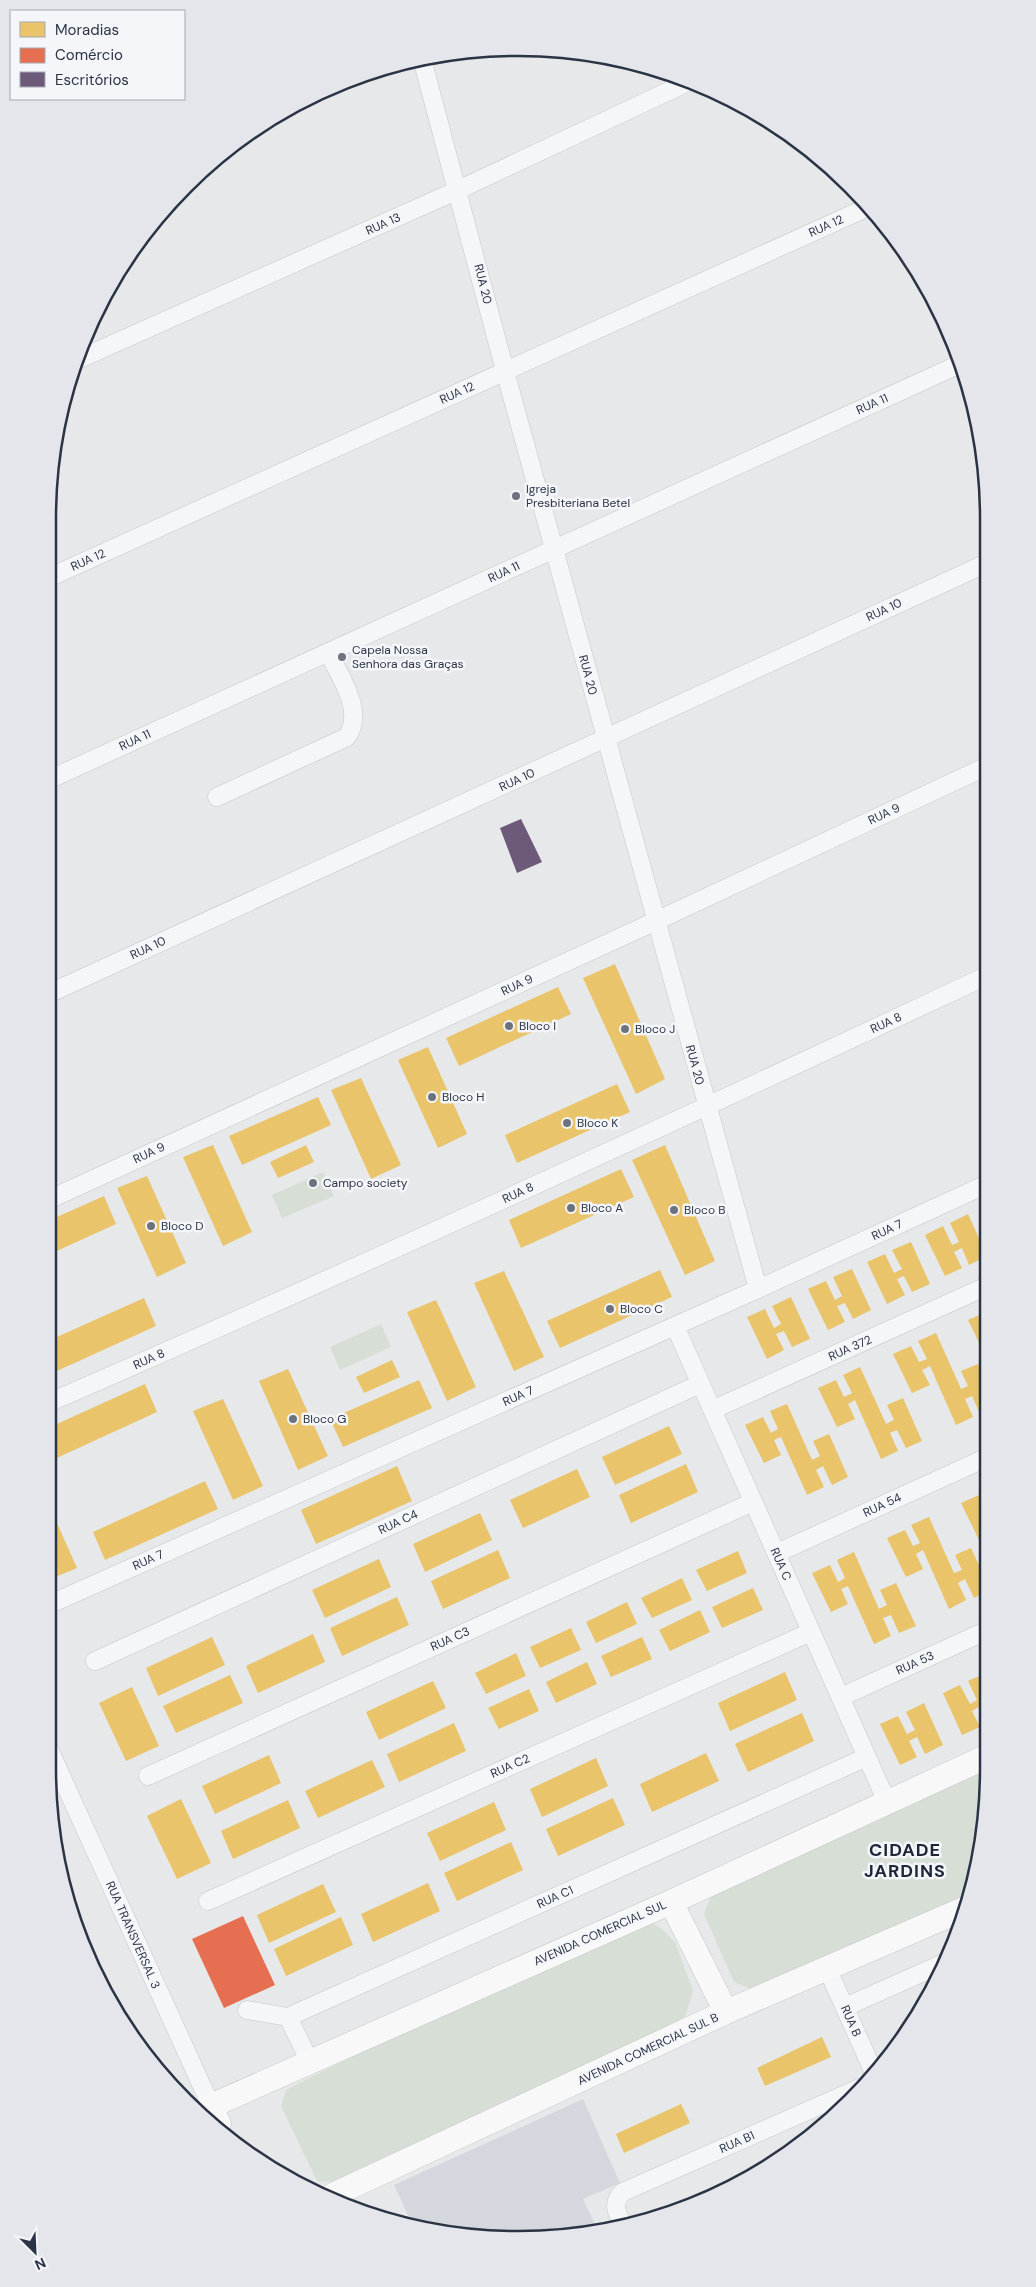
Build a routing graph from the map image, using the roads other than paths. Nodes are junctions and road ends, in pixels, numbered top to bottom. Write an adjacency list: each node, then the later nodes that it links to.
1 (424, 66): 3 (street, RUA 20)
2 (680, 86): 3 (street, RUA 13)
3 (458, 190): 5 (street, RUA 13); 7 (street, RUA 20)
4 (862, 210): 7 (street, RUA 12)
5 (86, 356)
6 (954, 367): 8 (street, RUA 11)
7 (505, 371): 8 (street, RUA 20); 10 (street, RUA 12)
8 (555, 548): 11 (street, RUA 11); 12 (street, RUA 20)
9 (980, 566): 12 (street, RUA 10)
10 (56, 574)
11 (328, 652): 14 (street, RUA 11); 15 (street)
12 (606, 739): 16 (street, RUA 20); 18 (street, RUA 10)
13 (980, 768): 16 (street, RUA 9)
14 (56, 776)
15 (217, 797)
16 (656, 922): 19 (street, RUA 20); 21 (street, RUA 9)
17 (980, 979): 19 (street, RUA 8)
18 (56, 990)
19 (707, 1107): 22 (street, RUA 20); 26 (street, RUA 8)
20 (980, 1187): 22 (street, RUA 7)
21 (56, 1196)
22 (758, 1289): 24 (street, RUA 7)
23 (980, 1289): 27 (street, RUA 372)
24 (675, 1326): 25 (street, RUA C); 31 (street, RUA 7)
25 (700, 1384): 27 (street, RUA C); 34 (street, RUA C4)
26 (56, 1400)
27 (712, 1410): 29 (street, RUA C)
28 (980, 1461): 30 (street, RUA 54)
29 (753, 1502): 30 (street, RUA C); 39 (street, RUA C3)
30 (777, 1553): 32 (street, RUA C)
31 (56, 1601)
32 (812, 1632): 35 (street, RUA C); 41 (street, RUA C2)
33 (980, 1634): 35 (street, RUA 53)
34 (95, 1661)
35 (841, 1697): 36 (street, RUA C)
36 (867, 1757): 40 (street, RUA C); 49 (street, RUA C1)
37 (980, 1760): 40 (street, AVENIDA COMERCIAL SUL)
38 (56, 1765): 53 (street, RUA TRANSVERSAL 3)
39 (148, 1776)
40 (887, 1802): 42 (street, AVENIDA COMERCIAL SUL)
41 (208, 1901)
42 (671, 1902): 48 (street); 50 (street, AVENIDA COMERCIAL SUL)
43 (957, 1912): 45 (street, AVENIDA COMERCIAL SUL B)
44 (935, 1967): 46 (street)
45 (827, 1968): 46 (street, RUA B); 48 (street, AVENIDA COMERCIAL SUL B)
46 (845, 2007): 51 (street, RUA B)
47 (247, 2010): 49 (street)
48 (726, 2012): 55 (street, AVENIDA COMERCIAL SUL B)
49 (288, 2017): 50 (street)
50 (310, 2062): 54 (street, AVENIDA COMERCIAL SUL)
51 (871, 2066)
52 (847, 2094): 56 (street, RUA B1)
53 (211, 2113)
54 (211, 2114)
55 (336, 2194)
56 (620, 2219)

